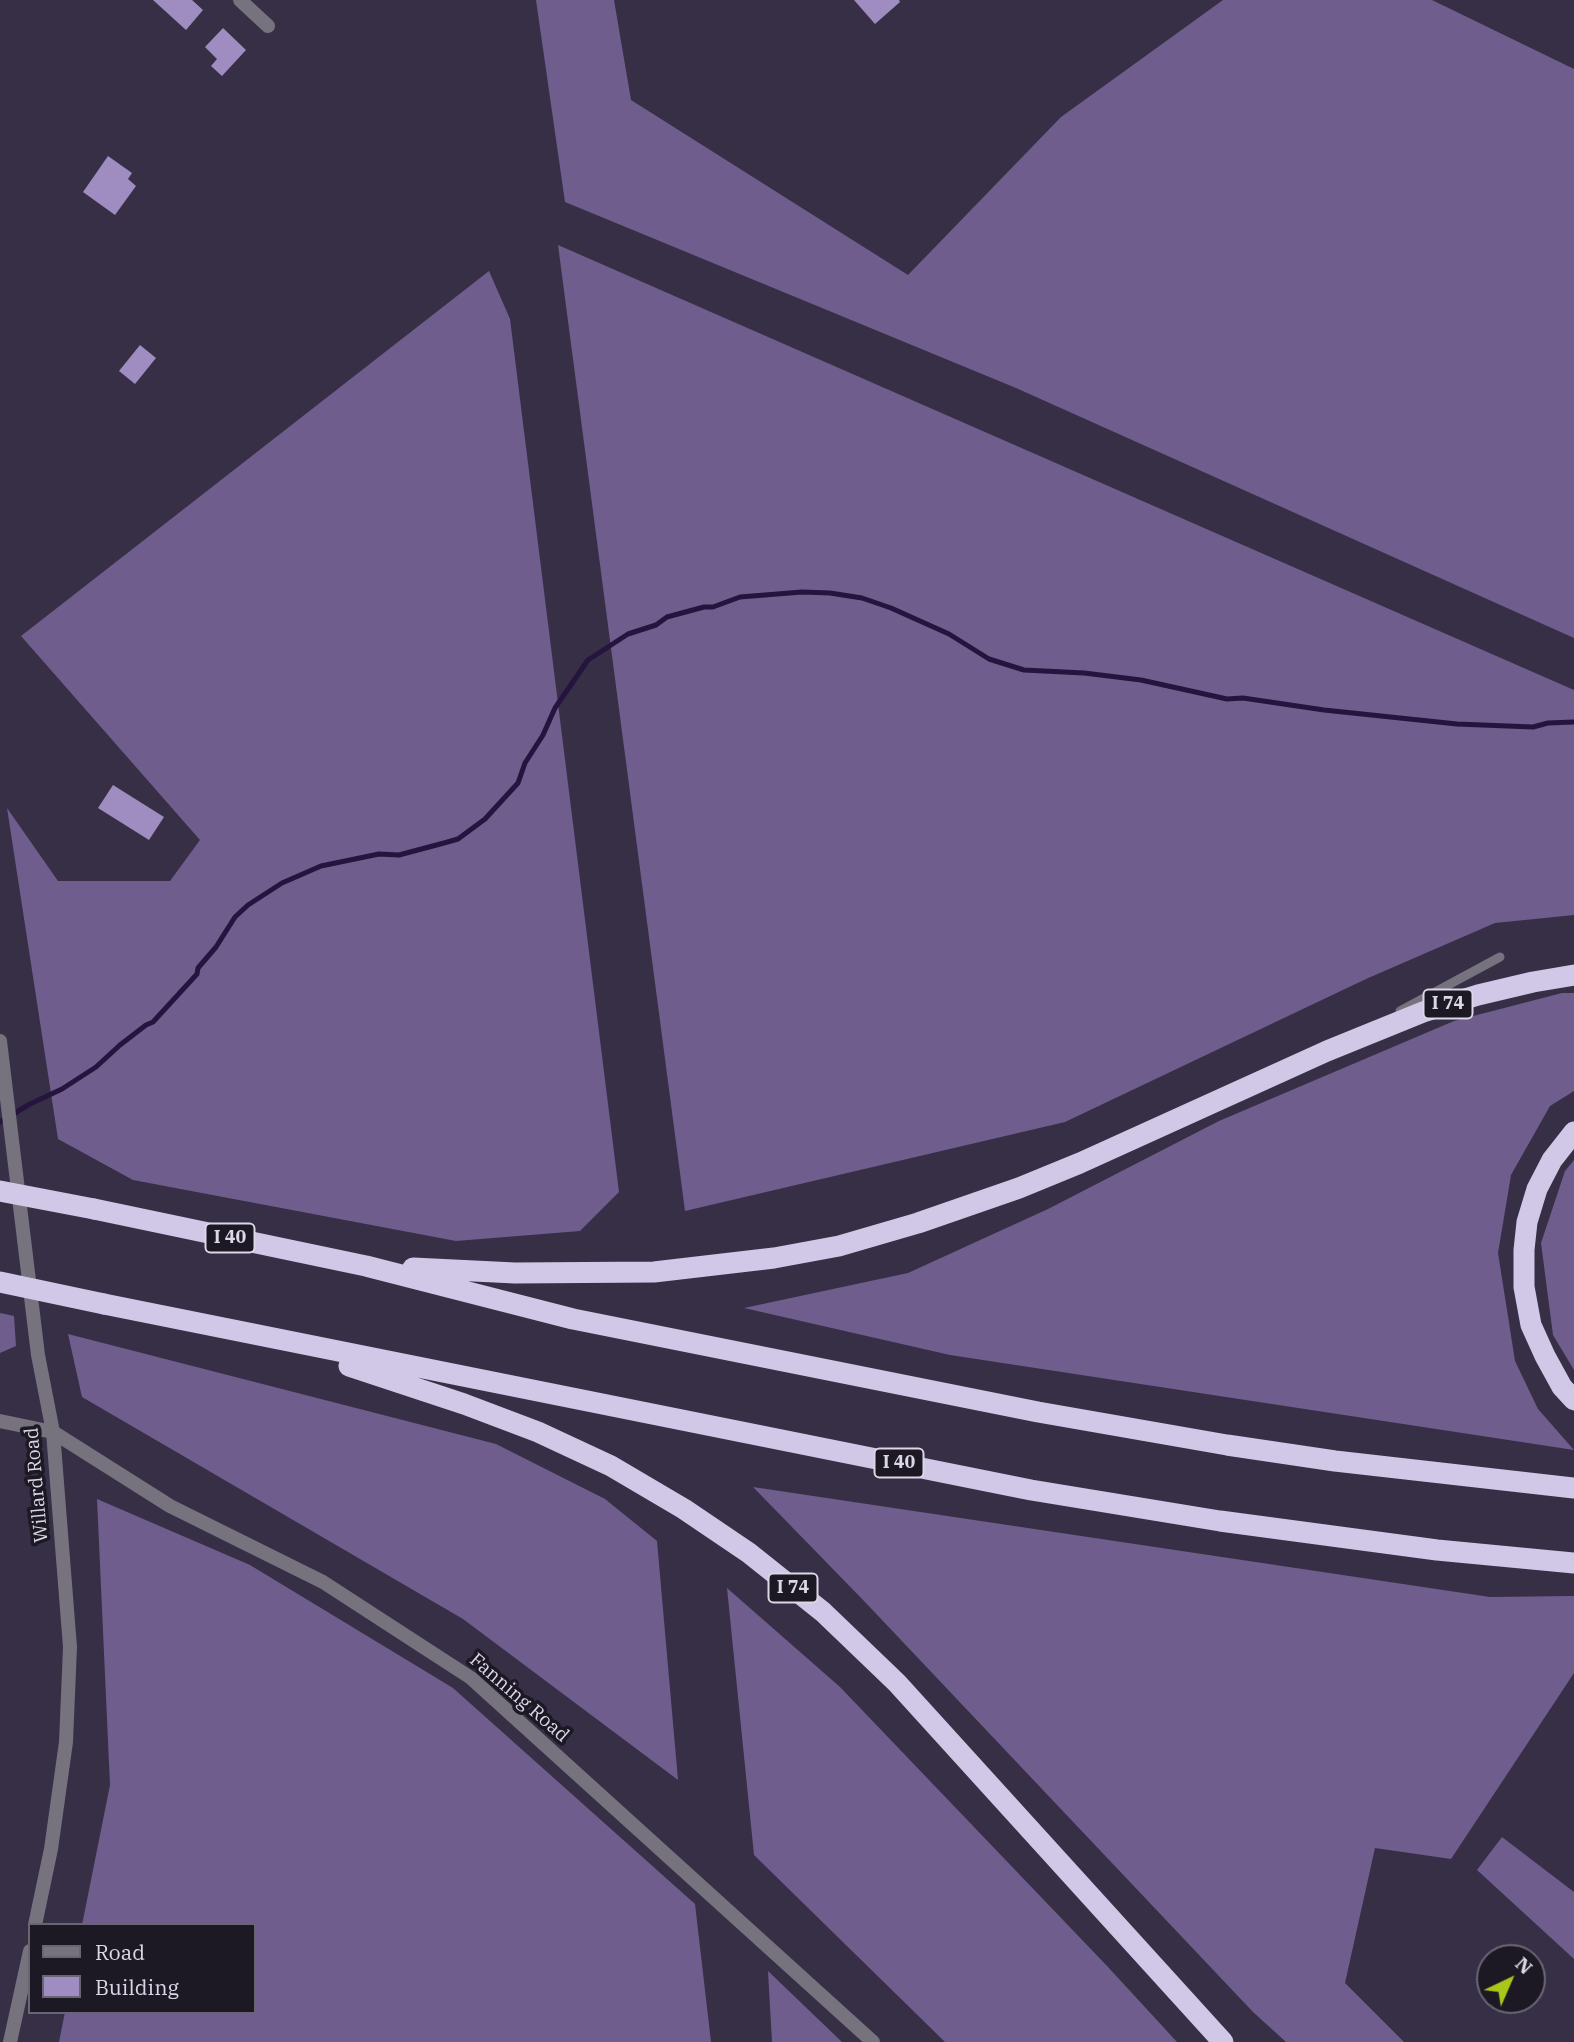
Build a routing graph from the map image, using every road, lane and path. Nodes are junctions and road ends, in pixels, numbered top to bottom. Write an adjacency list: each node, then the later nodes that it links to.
1 (240, 0): 2 (street)
2 (268, 26)
3 (1500, 957): 6 (lane)
4 (1574, 975): 6 (highway, I 74)
5 (0, 1041): 14 (street, Willard Road)
6 (1327, 1051): 9 (highway, I 74)
7 (1574, 1132): 12 (highway)
8 (0, 1191): 9 (highway, I 40, bridge)
9 (366, 1266): 15 (highway, I 40)
10 (0, 1282): 11 (highway, I 40, bridge)
11 (229, 1330): 16 (highway, I 40); 21 (highway, I 74)
12 (1574, 1400)
13 (0, 1421): 14 (street)
14 (53, 1432): 17 (street, Willard Road); 20 (street, Fanning Road)
15 (1574, 1488)
16 (1574, 1563)
17 (35, 1923)
18 (28, 1960): 19 (street)
19 (10, 2042)
20 (873, 2042)
21 (1223, 2042)

